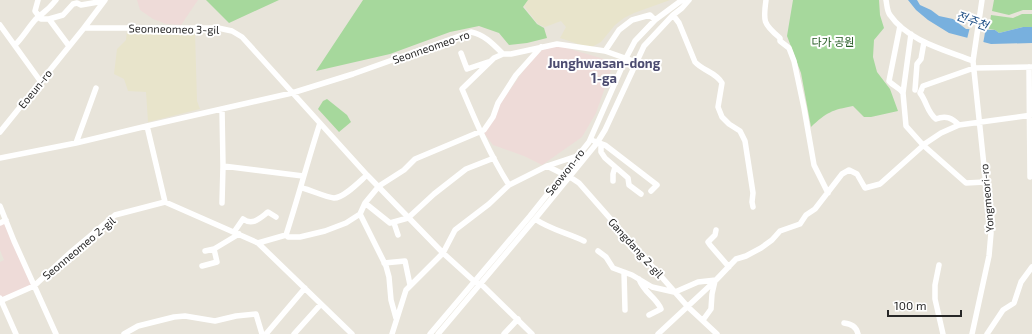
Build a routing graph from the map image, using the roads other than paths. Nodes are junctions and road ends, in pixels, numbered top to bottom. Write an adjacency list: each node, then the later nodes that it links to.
1 (38, 0): 10 (street)
2 (56, 0): 10 (street)
3 (105, 0): 11 (street, Eoeun-ro); 15 (street, Eoeun-ro)
4 (682, 0): 12 (street, Seowon-ro)
5 (690, 0): 9 (street, Seowon-ro)
6 (766, 0): 65 (street)
7 (886, 0): 14 (street)
8 (982, 0): 27 (street, Yongmeori-ro)
9 (673, 15): 26 (street, Seowon-ro); 71 (street)
10 (40, 17): 11 (street); 18 (street)
11 (50, 19): 19 (street)
12 (655, 20): 21 (street); 24 (street, Seowon-ro)
13 (0, 25): 18 (street)
14 (900, 26): 16 (street); 33 (street)
15 (84, 28): 19 (street, Eoeun-ro); 32 (street, Seonneomeo 3-gil)
16 (911, 34): 17 (street); 33 (street)
17 (924, 42): 27 (street); 31 (street)
18 (14, 45): 29 (street)
19 (69, 46): 29 (street, Eoeun-ro)
20 (541, 47): 21 (street); 23 (street); 41 (street)
21 (605, 51): 24 (street)
22 (462, 53): 25 (street)
23 (503, 54): 25 (street); 32 (street, Seonneomeo-ro)
24 (626, 58): 26 (street); 43 (street, Seowon-ro)
25 (490, 62): 41 (street)
26 (636, 62): 45 (street, Seowon-ro)
27 (973, 64): 28 (street); 36 (street, Yongmeori-ro); 38 (street)
28 (1030, 67): 35 (street)
29 (41, 82): 40 (street, Eoeun-ro)
30 (96, 88): 44 (street)
31 (915, 90)
32 (292, 93): 34 (street, Seonneomeo-ro); 37 (street, Seonneomeo 3-gil)
33 (903, 93): 46 (street)
34 (222, 110): 39 (street, Seonneomeo-ro); 51 (street)
35 (1030, 115): 36 (street); 42 (street)
36 (979, 122): 38 (street); 60 (street, Yongmeori-ro)
37 (320, 123): 55 (street, Seonneomeo 3-gil); 56 (street)
38 (959, 125): 46 (street)
39 (147, 126): 44 (street, Seonneomeo-ro); 67 (street)
40 (0, 132)
41 (480, 132): 49 (street); 62 (street)
42 (1030, 136): 58 (street)
43 (590, 139): 45 (street); 47 (street, Seowon-ro)
44 (76, 143): 48 (street, Seonneomeo-ro)
45 (599, 144): 50 (street, Seowon-ro); 53 (street); 64 (street)
46 (923, 145): 60 (street); 65 (street)
47 (577, 156): 50 (street); 52 (street); 54 (street, Seowon-ro)
48 (0, 158)
49 (494, 158): 61 (street); 74 (street)
50 (582, 160): 57 (street, Seowon-ro)
51 (223, 166): 56 (street); 68 (street)
52 (547, 166): 54 (street); 61 (street)
53 (615, 167): 59 (street); 66 (street)
54 (564, 174): 97 (street, Seowon-ro)
55 (367, 175): 62 (street, Seonneomeo 3-gil); 63 (street)
56 (303, 176): 63 (street)
57 (570, 177): 75 (street, Seowon-ro); 101 (street, Gangdang 2-gil)
58 (1031, 178)
59 (613, 181)
60 (985, 182): 129 (street, Yongmeori-ro)
61 (509, 185): 88 (street)
62 (379, 186): 69 (street); 74 (street, Seonneomeo 3-gil)
63 (302, 188): 81 (street)
64 (652, 191)
65 (828, 193): 92 (street)
66 (641, 194)
67 (165, 202): 80 (street); 99 (street, Seonneomeo 2-gil)
68 (222, 203)
69 (365, 203): 72 (street); 78 (street)
70 (0, 206): 76 (street)
71 (753, 208)
72 (360, 214): 81 (street); 89 (street)
73 (276, 217): 80 (street)
74 (408, 218): 78 (street); 88 (street, Seonneomeo 3-gil)
75 (535, 219): 83 (street); 97 (street, Seowon-ro)
76 (6, 220): 77 (street); 99 (street)
77 (0, 223)
78 (394, 223): 82 (street)
79 (716, 230): 92 (street)
80 (236, 233): 84 (street); 85 (street)
81 (286, 235): 84 (street)
82 (398, 235)
83 (584, 241)
84 (258, 244): 100 (street)
85 (214, 249): 86 (street); 91 (street)
86 (205, 251)
87 (598, 251): 94 (street)
88 (443, 253): 97 (street, Seonneomeo 3-gil); 98 (street)
89 (384, 263): 98 (street); 107 (street)
90 (939, 265): 128 (street)
91 (202, 266)
92 (729, 267): 96 (street)
93 (1032, 267): 130 (street)
94 (624, 272): 95 (street); 105 (street)
95 (639, 279): 101 (street); 106 (street)
96 (716, 280): 101 (street); 104 (street); 109 (street)
97 (478, 283): 108 (street, Seonneomeo 3-gil); 120 (street, Seowon-ro); 121 (street, Seowon-ro)
98 (410, 285): 107 (street)
99 (34, 286): 102 (street, Seonneomeo 2-gil); 113 (street)
100 (305, 288): 103 (street); 116 (street)
101 (675, 292): 104 (street, Gangdang 2-gil)
102 (0, 300): 112 (street)
103 (321, 304): 117 (street); 118 (street)
104 (688, 306): 109 (street, Gangdang 2-gil); 124 (street)
105 (625, 310)
106 (649, 315)
107 (396, 318): 119 (street)
108 (518, 319): 122 (street); 123 (street, Seonneomeo 3-gil)
109 (703, 320): 111 (street, Gangdang 2-gil)
110 (844, 323): 127 (street)
111 (713, 330): 125 (street); 126 (street, Gangdang 2-gil)
112 (16, 334)
113 (56, 334)
114 (124, 334): 115 (street)
115 (262, 334)
116 (266, 334)
117 (294, 334)
118 (352, 334)
119 (392, 334)
120 (430, 334)
121 (438, 334)
122 (504, 334)
123 (532, 334)
124 (658, 334)
125 (708, 334)
126 (717, 334)
127 (858, 334)
128 (943, 334)
129 (972, 334)
130 (987, 334)

